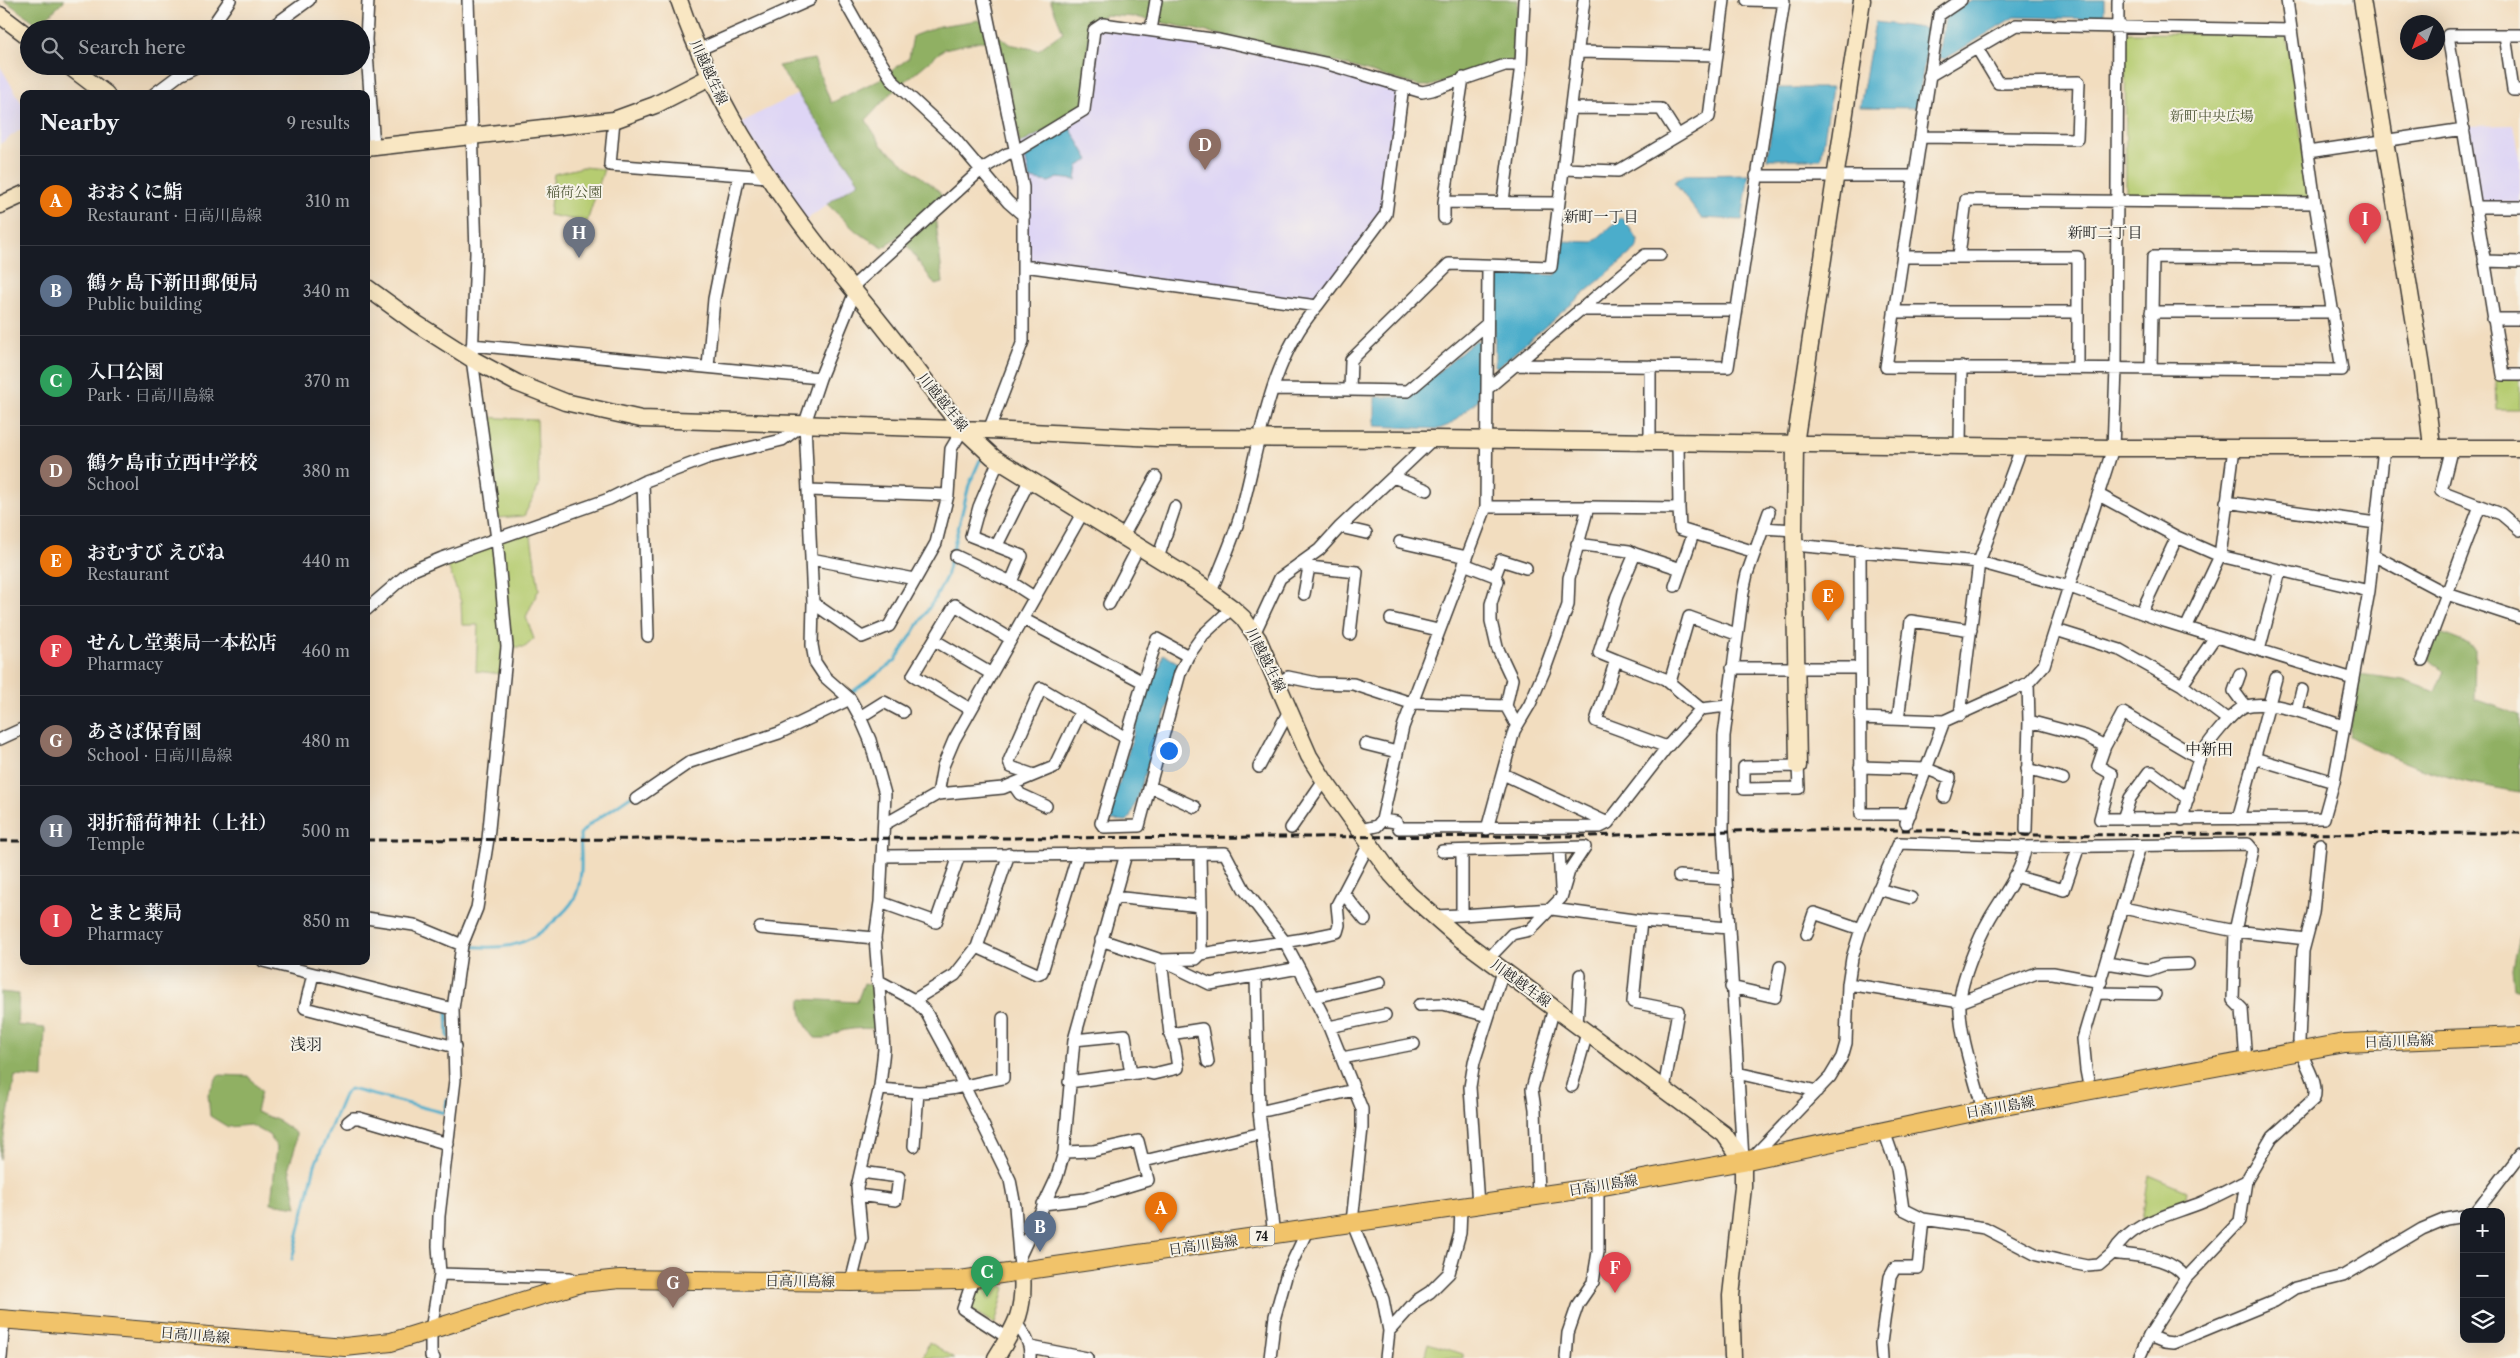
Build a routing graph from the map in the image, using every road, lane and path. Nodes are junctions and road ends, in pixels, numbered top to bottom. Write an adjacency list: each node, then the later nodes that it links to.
1 (230, 0): 20 (street)
2 (309, 0): 21 (street)
3 (368, 0): 22 (street)
4 (468, 0): 49 (street)
5 (679, 0): 30 (street, 川越越生線)
6 (810, 0): 30 (street)
7 (844, 0): 55 (street)
8 (984, 0): 53 (street)
9 (1156, 0): 25 (street)
10 (1524, 0): 33 (street)
11 (1584, 0): 31 (street)
12 (1724, 0): 32 (street)
13 (1747, 0): 58 (street)
14 (1862, 0): 61 (street)
15 (1961, 0): 37 (street)
16 (2118, 0): 23 (street)
17 (2287, 0): 26 (street)
18 (2362, 0): 51 (street)
19 (0, 15): 24 (street)
20 (216, 20)
21 (281, 20)
22 (366, 20)
23 (2118, 28): 26 (street); 29 (street); 66 (street)
24 (20, 30)
25 (1151, 30): 40 (street); 53 (street)
26 (2291, 30): 54 (street)
27 (2505, 35): 28 (street); 44 (street); 47 (street)
28 (2520, 35)
29 (1976, 48): 37 (street); 50 (street)
30 (698, 50): 38 (street, 川越越生線)
31 (1578, 52): 32 (street); 45 (street)
32 (1717, 55): 48 (street)
33 (1521, 65): 39 (street); 63 (street)
34 (81, 75): 41 (street)
35 (176, 75): 42 (street)
36 (365, 75): 43 (street)
37 (1929, 76): 50 (street)
38 (710, 77): 46 (street); 60 (street, 川越越生線)
39 (1464, 78): 40 (street); 64 (street)
40 (1402, 86): 83 (street)
41 (101, 90)
42 (159, 90)
43 (366, 90)
44 (2520, 90)
45 (1571, 108): 48 (street); 56 (street)
46 (614, 120): 49 (street); 57 (street)
47 (2464, 129): 51 (street); 69 (street)
48 (1677, 134): 56 (street)
49 (472, 137): 52 (street); 93 (street)
50 (1921, 137): 59 (street)
51 (2386, 141): 54 (street); 117 (street)
52 (370, 148)
53 (1016, 152): 55 (street); 71 (street)
54 (2308, 152): 67 (street)
55 (982, 169): 71 (street); 82 (street)
56 (1563, 169): 65 (street)
57 (739, 175): 60 (street); 96 (street)
58 (1756, 176): 61 (street); 85 (street)
59 (1915, 176): 61 (street); 75 (street)
60 (768, 177): 82 (street, 川越越生線)
61 (1836, 177): 114 (street)
62 (20, 196): 68 (street)
63 (1503, 201): 64 (street); 65 (street)
64 (1444, 202): 72 (street)
65 (1559, 203): 80 (street)
66 (2117, 203): 67 (street); 74 (street); 99 (street)
67 (2315, 203): 76 (street)
68 (0, 205)
69 (2476, 207): 70 (street); 77 (street)
70 (2520, 207)
71 (1024, 216): 79 (street)
72 (1444, 218)
73 (1660, 255): 84 (street)
74 (1959, 256): 75 (street); 87 (street)
75 (1903, 257): 86 (street)
76 (2325, 258): 88 (street); 89 (street)
77 (2484, 261): 78 (street); 90 (street)
78 (2520, 262)
79 (1024, 266): 83 (street); 108 (street)
80 (1488, 266): 92 (street); 105 (street)
81 (370, 290): 93 (street)
82 (853, 290): 102 (street); 107 (street, 川越越生線)
83 (1316, 306): 103 (street)
84 (1579, 310): 85 (street); 94 (street)
85 (1736, 310): 95 (street)
86 (1894, 312): 87 (street); 97 (street)
87 (2078, 312): 98 (street)
88 (2151, 312): 89 (street); 100 (street)
89 (2334, 312): 100 (street)
90 (2493, 319): 91 (street); 101 (street)
91 (2520, 320)
92 (1487, 324): 104 (street); 105 (street)
93 (472, 352): 96 (street); 106 (street); 149 (street)
94 (1514, 365): 95 (street); 104 (street)
95 (1650, 366): 112 (street)
96 (708, 367): 102 (street)
97 (1961, 367): 98 (street); 115 (street)
98 (2078, 368): 99 (street)
99 (2116, 369): 100 (street); 120 (street)
100 (2150, 369)
101 (2520, 375)
102 (820, 378): 106 (street)
103 (1273, 389): 105 (street); 110 (street)
104 (1487, 389): 111 (street)
105 (1350, 390)
106 (805, 423): 107 (street); 127 (street); 128 (street)
107 (963, 429): 108 (street); 123 (street, 川越越生線); 130 (street)
108 (989, 430): 110 (street)
109 (1433, 439): 110 (street); 111 (street); 125 (street)
110 (1258, 440): 174 (street)
111 (1488, 440): 112 (street); 136 (street)
112 (1650, 443): 113 (street)
113 (1678, 444): 114 (street); 137 (street)
114 (1796, 444): 115 (street); 147 (street)
115 (1960, 446): 116 (street)
116 (2022, 446): 120 (street); 163 (street)
117 (2432, 446): 118 (street); 119 (street)
118 (2384, 447): 121 (street); 140 (street)
119 (2452, 447): 122 (street); 133 (street)
120 (2113, 448): 121 (street); 131 (street)
121 (2234, 448): 132 (street)
122 (2520, 448)
123 (999, 460): 126 (street, 川越越生線); 152 (street)
124 (1156, 477): 146 (street)
125 (1393, 477): 129 (street); 141 (street)
126 (1030, 479): 138 (street, 川越越生線); 152 (street)
127 (643, 482): 149 (street); 193 (street)
128 (809, 490): 130 (street); 161 (street)
129 (1428, 490)
130 (948, 495): 169 (street)
131 (2100, 495): 148 (street); 172 (street)
132 (2226, 502): 140 (street); 159 (street)
133 (2480, 506): 143 (street); 176 (street)
134 (1175, 507): 160 (street)
135 (1588, 507): 136 (street); 137 (street); 151 (street)
136 (1486, 508): 162 (street)
137 (1679, 508): 145 (street)
138 (1083, 512): 146 (street, 川越越生線); 177 (street)
139 (1769, 512): 142 (street)
140 (2376, 522): 157 (street)
141 (1340, 527): 144 (street); 164 (street)
142 (1763, 528): 147 (street); 155 (street)
143 (2520, 530)
144 (1366, 533)
145 (1693, 534): 155 (street); 166 (street)
146 (1123, 536): 153 (street, 川越越生線)
147 (1794, 537): 154 (street); 201 (street)
148 (2177, 537): 159 (street); 182 (street)
149 (497, 539): 180 (street); 312 (street)
150 (1400, 542): 162 (street)
151 (1577, 544): 156 (street); 233 (street)
152 (997, 545): 170 (street)
153 (1139, 546): 160 (street, 川越越生線); 179 (street)
154 (1860, 550): 163 (street); 203 (street)
155 (1755, 552): 192 (street)
156 (1635, 554): 166 (street); 199 (street)
157 (2373, 555): 173 (street); 176 (street)
158 (956, 556): 170 (street)
159 (2220, 556): 167 (street); 186 (street)
160 (1158, 558): 174 (street, 川越越生線)
161 (811, 559): 169 (street); 178 (street)
162 (1465, 560): 168 (street); 187 (street)
163 (1979, 562): 172 (street); 188 (street)
164 (1304, 565): 175 (street); 190 (street); 191 (street)
165 (1526, 568): 168 (street)
166 (1681, 569): 171 (street)
167 (2280, 571): 173 (street); 197 (street)
168 (1495, 576): 217 (street)
169 (915, 579): 178 (street)
170 (1011, 582): 177 (street)
171 (1675, 586)
172 (2070, 587): 182 (street); 189 (street)
173 (2369, 591): 207 (street)
174 (1211, 592): 181 (street, 川越越生線)
175 (1304, 594)
176 (2447, 594): 184 (street); 200 (street)
177 (1034, 597): 185 (street)
178 (813, 603): 214 (street)
179 (1109, 604)
180 (370, 607)
181 (1232, 608): 190 (street, 川越越生線); 198 (street)
182 (2142, 611): 186 (street)
183 (1391, 618): 187 (street)
184 (2520, 618)
185 (1023, 619): 195 (street); 208 (street)
186 (2186, 628): 194 (street)
187 (1438, 630): 215 (street)
188 (1971, 630): 226 (street); 229 (street)
189 (2056, 630): 211 (street); 212 (street)
190 (1254, 634): 209 (street, 川越越生線)
191 (1350, 634)
192 (1736, 634): 202 (street); 210 (street)
193 (648, 636)
194 (2215, 637): 197 (street); 212 (street)
195 (1011, 638): 196 (street); 204 (street)
196 (934, 640): 204 (street); 221 (street)
197 (2259, 650): 207 (street)
198 (1188, 656): 208 (street); 255 (street)
199 (1616, 660): 210 (street); 240 (street)
200 (2422, 660)
201 (1796, 667): 202 (street); 203 (street); 244 (street)
202 (1732, 668): 218 (street)
203 (1860, 668): 228 (street)
204 (990, 673): 221 (street)
205 (2240, 674): 219 (street)
206 (2276, 678): 216 (street)
207 (2353, 679): 234 (street)
208 (1143, 682): 236 (street)
209 (1279, 682): 215 (street); 222 (street, 川越越生線)
210 (1670, 682): 220 (street)
211 (2028, 683): 226 (street); 232 (street)
212 (2182, 685): 230 (street)
213 (2302, 690): 224 (street)
214 (850, 700): 227 (street); 258 (street)
215 (1411, 703): 217 (street); 241 (street)
216 (2268, 705): 219 (street); 224 (street); 243 (street)
217 (1506, 706): 233 (street)
218 (1727, 706): 220 (street); 288 (street)
219 (2245, 706): 230 (street)
220 (1701, 708): 240 (street)
221 (970, 709): 256 (street)
222 (1290, 709): 245 (street); 251 (street, 川越越生線)
223 (1081, 711): 236 (street); 250 (street); 250 (street)
224 (2297, 711): 234 (street)
225 (903, 712): 227 (street)
226 (1960, 715): 231 (street)
227 (860, 717): 267 (street)
228 (1860, 718): 229 (street); 246 (street)
229 (1898, 719): 231 (street)
230 (2228, 720): 242 (street)
231 (1944, 721): 247 (street)
232 (2029, 721): 239 (street); 248 (street)
233 (1517, 726): 249 (street)
234 (2344, 726): 253 (street)
235 (20, 730): 237 (street)
236 (1126, 738): 255 (street)
237 (0, 739)
238 (1365, 744): 241 (street)
239 (2105, 746): 242 (street); 262 (street)
240 (1667, 747): 266 (street)
241 (1397, 752): 264 (street)
242 (2199, 758): 259 (street)
243 (2254, 758): 253 (street); 263 (street)
244 (1798, 766): 244 (street)
245 (1259, 767)
246 (1860, 767): 247 (street); 247 (street)
247 (1927, 769): 257 (street)
248 (2027, 769): 252 (street); 271 (street)
249 (1503, 774): 266 (street); 269 (street)
250 (1034, 775): 254 (street)
251 (1324, 780): 268 (street); 270 (street, 川越越生線)
252 (2063, 780)
253 (2334, 782): 263 (street)
254 (1013, 784): 256 (street); 260 (street)
255 (1151, 787): 261 (street)
256 (938, 794): 267 (street)
257 (1944, 797)
258 (636, 799)
259 (2188, 799): 262 (street); 265 (street)
260 (1046, 806)
261 (1195, 807)
262 (2123, 819): 265 (street)
263 (2238, 819): 265 (street)
264 (1382, 820): 269 (street); 270 (street)
265 (2182, 820)
266 (1608, 823): 269 (street)
267 (885, 824): 284 (street)
268 (1291, 828)
269 (1487, 829)
270 (1359, 830): 272 (street, 川越越生線)
271 (2026, 830)
272 (1369, 844): 290 (street); 299 (street, 川越越生線)
273 (2320, 844): 309 (street)
274 (2026, 846): 275 (street); 287 (street); 289 (street)
275 (2079, 846): 276 (street); 287 (street)
276 (2140, 846): 296 (street); 306 (street)
277 (1559, 848): 279 (street); 292 (street); 292 (street)
278 (1442, 851): 279 (street)
279 (1462, 851): 298 (street)
280 (1009, 854): 281 (street); 285 (street); 313 (street)
281 (1078, 854): 282 (street); 313 (street)
282 (1126, 854): 283 (street); 291 (street)
283 (1200, 854): 295 (street); 311 (street)
284 (883, 856): 285 (street); 294 (street)
285 (959, 856): 294 (street)
286 (1679, 876): 288 (street)
287 (2014, 876): 334 (street)
288 (1726, 879): 304 (street)
289 (1878, 889): 293 (street); 305 (street)
290 (1344, 894): 301 (street); 311 (street)
291 (1114, 897): 295 (street); 310 (street)
292 (1561, 898): 297 (street)
293 (1911, 898)
294 (880, 902): 308 (street)
295 (1201, 906): 314 (street)
296 (2123, 908): 306 (street); 317 (street)
297 (1552, 909): 298 (street); 302 (street); 315 (street)
298 (1462, 914): 299 (street)
299 (1434, 916): 315 (street, 川越越生線)
300 (370, 919): 312 (street)
301 (1366, 920)
302 (1641, 920): 304 (street); 358 (street)
303 (760, 928): 308 (street)
304 (1728, 928): 329 (street)
305 (1861, 929): 307 (street); 328 (street)
306 (2235, 931): 309 (street); 351 (street)
307 (1807, 934)
308 (875, 938): 326 (street)
309 (2306, 939): 348 (street)
310 (1101, 940): 316 (street); 345 (street)
311 (1284, 942): 314 (street); 321 (street)
312 (462, 945): 337 (street)
313 (977, 947): 333 (street)
314 (1201, 954): 316 (street)
315 (1488, 959): 322 (street, 川越越生線)
316 (1161, 960): 325 (street); 343 (street)
317 (2107, 963): 318 (street); 330 (street)
318 (2188, 964)
319 (278, 965): 323 (street)
320 (1780, 967): 329 (street)
321 (1299, 968): 325 (street); 332 (street)
322 (1503, 970): 336 (street, 川越越生線); 339 (street)
323 (313, 974): 337 (street); 347 (street)
324 (1580, 975): 342 (street)
325 (1256, 976): 364 (street)
326 (877, 980): 333 (street); 357 (street)
327 (1380, 982): 332 (street)
328 (1848, 984): 334 (street); 360 (street)
329 (1732, 987): 352 (street)
330 (2099, 988): 331 (street); 334 (street); 361 (street)
331 (2155, 994)
332 (1314, 997): 341 (street)
333 (914, 1000): 356 (street)
334 (1960, 1002): 363 (street)
335 (1419, 1005): 339 (street)
336 (1554, 1008): 342 (street, 川越越生線); 378 (street)
337 (453, 1009): 347 (street)
338 (1385, 1015): 341 (street)
339 (1488, 1016): 380 (street)
340 (1002, 1018): 356 (street)
341 (1329, 1027): 349 (street)
342 (1582, 1029): 355 (street); 358 (street, 川越越生線)
343 (1170, 1034): 350 (street); 353 (street)
344 (2520, 1036): 348 (main road, 日高川島線 / 74)
345 (1074, 1040): 353 (street); 354 (street)
346 (1414, 1044): 349 (street)
347 (455, 1047): 368 (street)
348 (2299, 1052): 351 (main road, 日高川島線 / 74); 375 (street)
349 (1342, 1058): 359 (street)
350 (1208, 1062)
351 (2246, 1062): 361 (main road, 日高川島線 / 74)
352 (1737, 1073): 360 (street); 372 (street)
353 (1131, 1074): 354 (street)
354 (1069, 1082): 370 (street)
355 (1572, 1086)
356 (963, 1088): 362 (street); 388 (street)
357 (879, 1089): 362 (street); 374 (street)
358 (1664, 1089): 372 (street, 川越越生線)
359 (1354, 1090): 364 (street); 384 (street)
360 (1817, 1091): 372 (street)
361 (2090, 1091): 363 (main road, 日高川島線 / 74)
362 (918, 1092): 369 (street)
363 (1983, 1110): 366 (main road, 日高川島線 / 74)
364 (1259, 1112): 367 (street)
365 (348, 1122): 368 (street)
366 (1884, 1131): 372 (main road, 日高川島線 / 74); 383 (street)
367 (1262, 1133): 373 (street); 386 (street)
368 (448, 1144): 389 (street)
369 (914, 1146)
370 (1064, 1152): 373 (street); 379 (street)
371 (2520, 1155): 381 (street)
372 (1748, 1160): 376 (main road, 日高川島線 / 74); 409 (street)
373 (1144, 1161): 379 (street)
374 (861, 1172): 377 (street); 377 (street)
375 (2246, 1181): 387 (street); 390 (street)
376 (1598, 1187): 378 (main road, 日高川島線 / 74); 408 (street)
377 (858, 1195): 392 (street)
378 (1538, 1195): 380 (main road, 日高川島線 / 74)
379 (1043, 1204): 388 (street)
380 (1469, 1207): 384 (main road, 日高川島線 / 74); 397 (street)
381 (2479, 1208)
382 (2460, 1217): 398 (street)
383 (1923, 1220): 387 (street); 410 (street)
384 (1352, 1222): 385 (main road, 日高川島線 / 74); 397 (street)
385 (1308, 1230): 386 (main road, 日高川島線 / 74); 406 (street)
386 (1274, 1234): 388 (main road, 日高川島線 / 74)
387 (2113, 1253): 390 (street)
388 (1021, 1265): 391 (main road, 日高川島線 / 74); 395 (street)
389 (440, 1274): 393 (street); 396 (street)
390 (2186, 1278): 398 (street)
391 (973, 1279): 392 (main road, 日高川島線 / 74); 399 (street)
392 (851, 1282): 393 (main road, 日高川島線 / 74)
393 (581, 1283): 396 (main road, 日高川島線 / 74)
394 (2, 1319): 400 (main road, 日高川島線 / 74); 402 (street)
395 (1016, 1324): 399 (street); 401 (street)
396 (432, 1330): 400 (main road, 日高川島線 / 74); 403 (street)
397 (1389, 1331): 407 (street)
398 (2149, 1336): 411 (street)
399 (1008, 1338): 404 (street)
400 (345, 1353)
401 (1031, 1353): 405 (street)
402 (1, 1358)
403 (434, 1358)
404 (996, 1358)
405 (1087, 1358)
406 (1270, 1358)
407 (1386, 1358)
408 (1566, 1358)
409 (1733, 1358)
410 (1882, 1358)
411 (2139, 1358)

